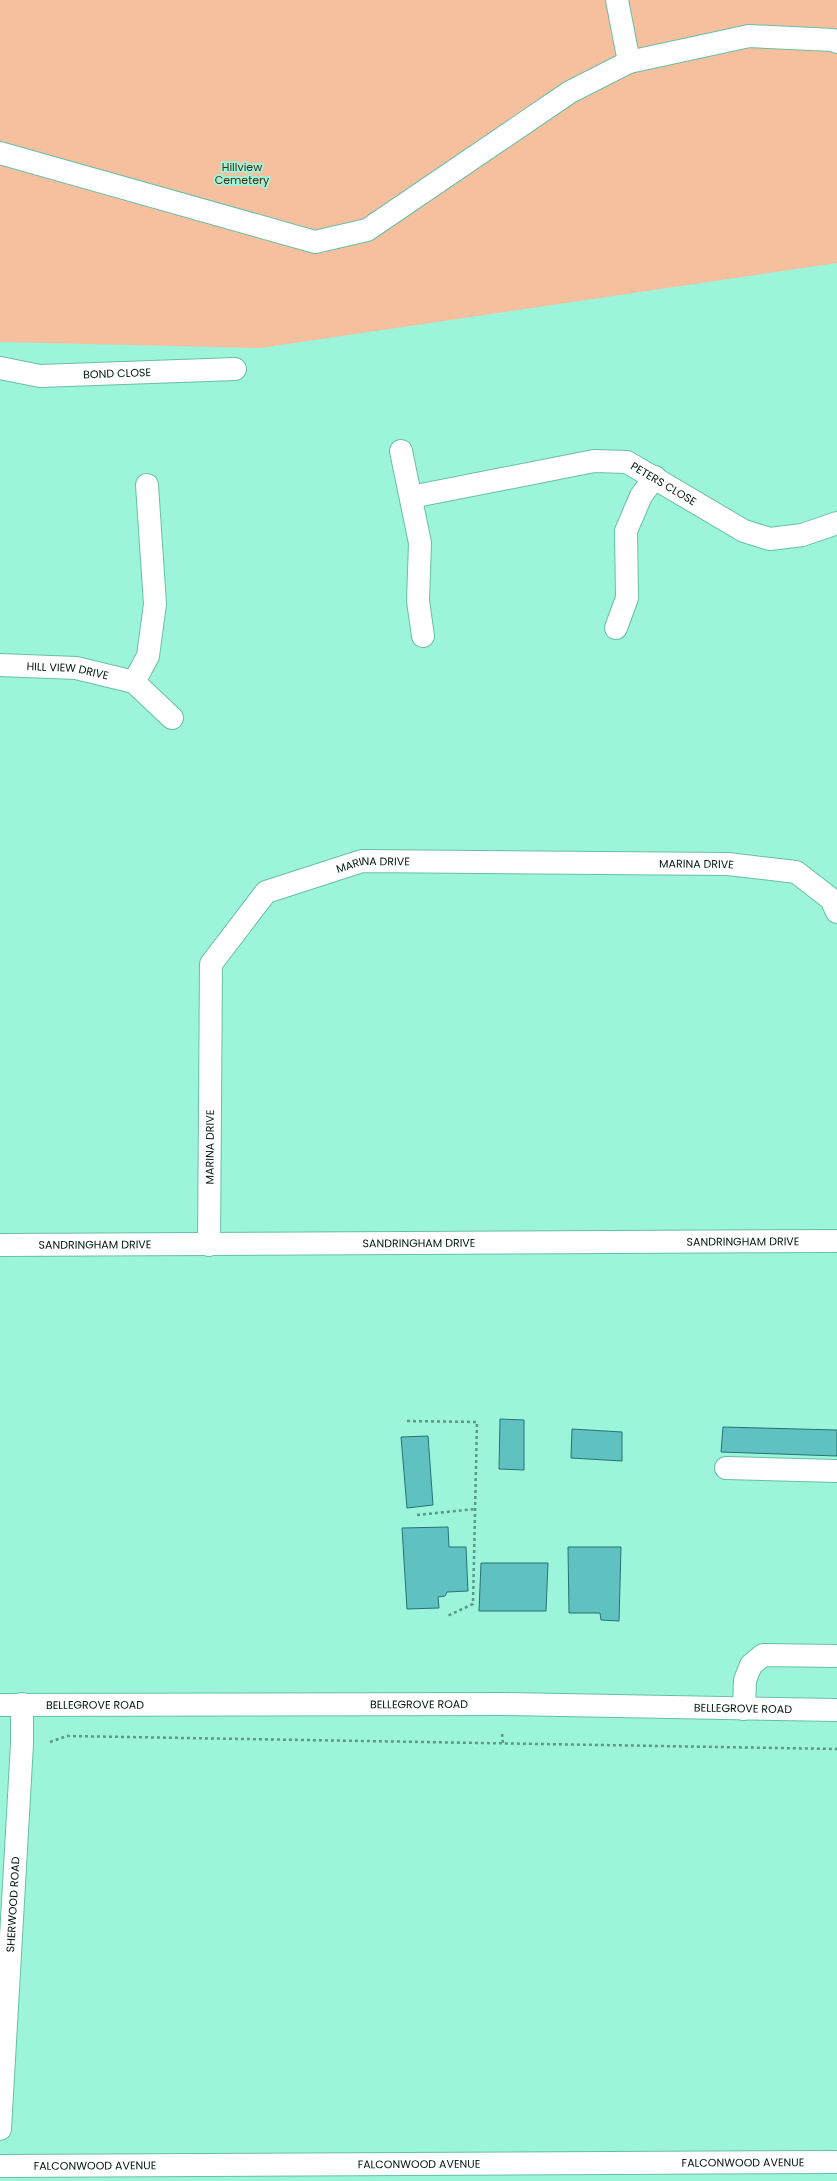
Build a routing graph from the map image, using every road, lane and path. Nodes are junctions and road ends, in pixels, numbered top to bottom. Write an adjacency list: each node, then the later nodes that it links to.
1 (617, 0): 3 (street)
2 (837, 42): 3 (street)
3 (629, 62): 4 (street)
4 (0, 153)
5 (0, 368): 6 (street, BOND CLOSE)
6 (235, 369)
7 (401, 450): 10 (street)
8 (655, 477): 10 (street, PETERS CLOSE); 11 (street, PETERS CLOSE); 12 (street)
9 (147, 485): 15 (street)
10 (411, 497): 13 (street)
11 (837, 523)
12 (616, 628)
13 (423, 636)
14 (0, 665): 15 (street, HILL VIEW DRIVE)
15 (134, 682): 16 (street)
16 (172, 718)
17 (837, 912): 20 (street, MARINA DRIVE)
18 (837, 1241): 20 (street, SANDRINGHAM DRIVE)
19 (0, 1245): 20 (street, SANDRINGHAM DRIVE)
20 (209, 1245)
21 (407, 1421): 24 (path)
22 (726, 1468): 23 (street)
23 (837, 1471)
24 (475, 1509): 25 (path); 26 (path)
25 (417, 1515)
26 (447, 1616)
27 (837, 1656): 30 (street)
28 (22, 1704): 29 (street, BELLEGROVE ROAD); 30 (street, BELLEGROVE ROAD); 36 (street, SHERWOOD ROAD)
29 (0, 1705)
30 (744, 1709): 31 (street, BELLEGROVE ROAD)
31 (837, 1710)
32 (502, 1734): 34 (path)
33 (47, 1742): 34 (path)
34 (503, 1743): 35 (path)
35 (837, 1750)
36 (0, 2129)
37 (837, 2162): 38 (street, FALCONWOOD AVENUE)
38 (0, 2166)

